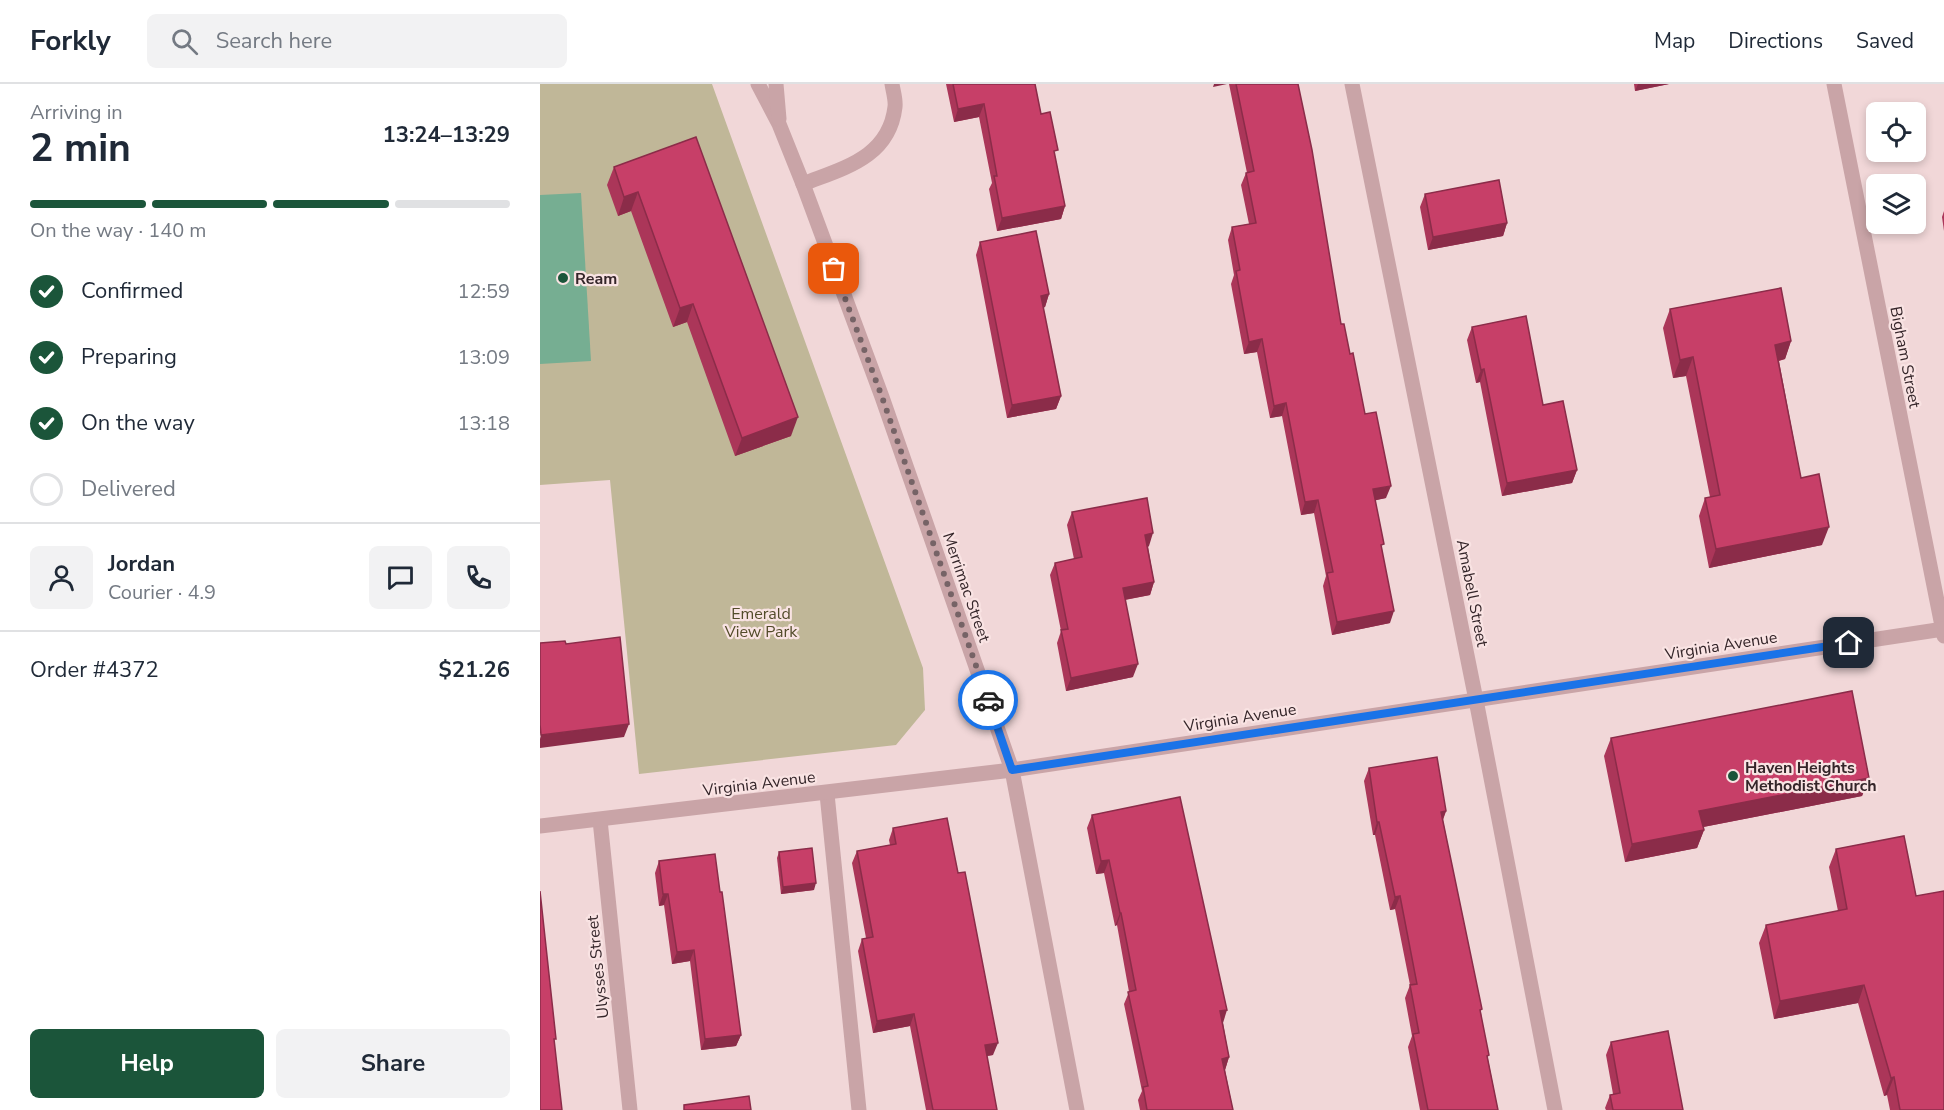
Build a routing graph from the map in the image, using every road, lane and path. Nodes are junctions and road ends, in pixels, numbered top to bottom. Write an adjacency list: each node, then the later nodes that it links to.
1 (758, 84): 6 (street, Merrimac Street)
2 (776, 84): 6 (street, Merrimac Street)
3 (892, 84): 7 (street)
4 (1352, 84): 9 (street, Amabell Street)
5 (1834, 84): 8 (street, Bigham Street)
6 (779, 124): 7 (street, Merrimac Street)
7 (803, 184): 10 (street, Merrimac Street)
8 (1944, 631): 9 (street, Virginia Avenue)
9 (1476, 700): 10 (street, Virginia Avenue); 17 (street, Amabell Street)
10 (1012, 770): 11 (street, Virginia Avenue); 16 (street, Merrimac Street)
11 (827, 794): 12 (street, Virginia Avenue); 15 (street)
12 (600, 820): 13 (street, Virginia Avenue); 14 (street, Ulysses Street)
13 (540, 826)
14 (630, 1110)
15 (860, 1110)
16 (1077, 1110)
17 (1555, 1110)

